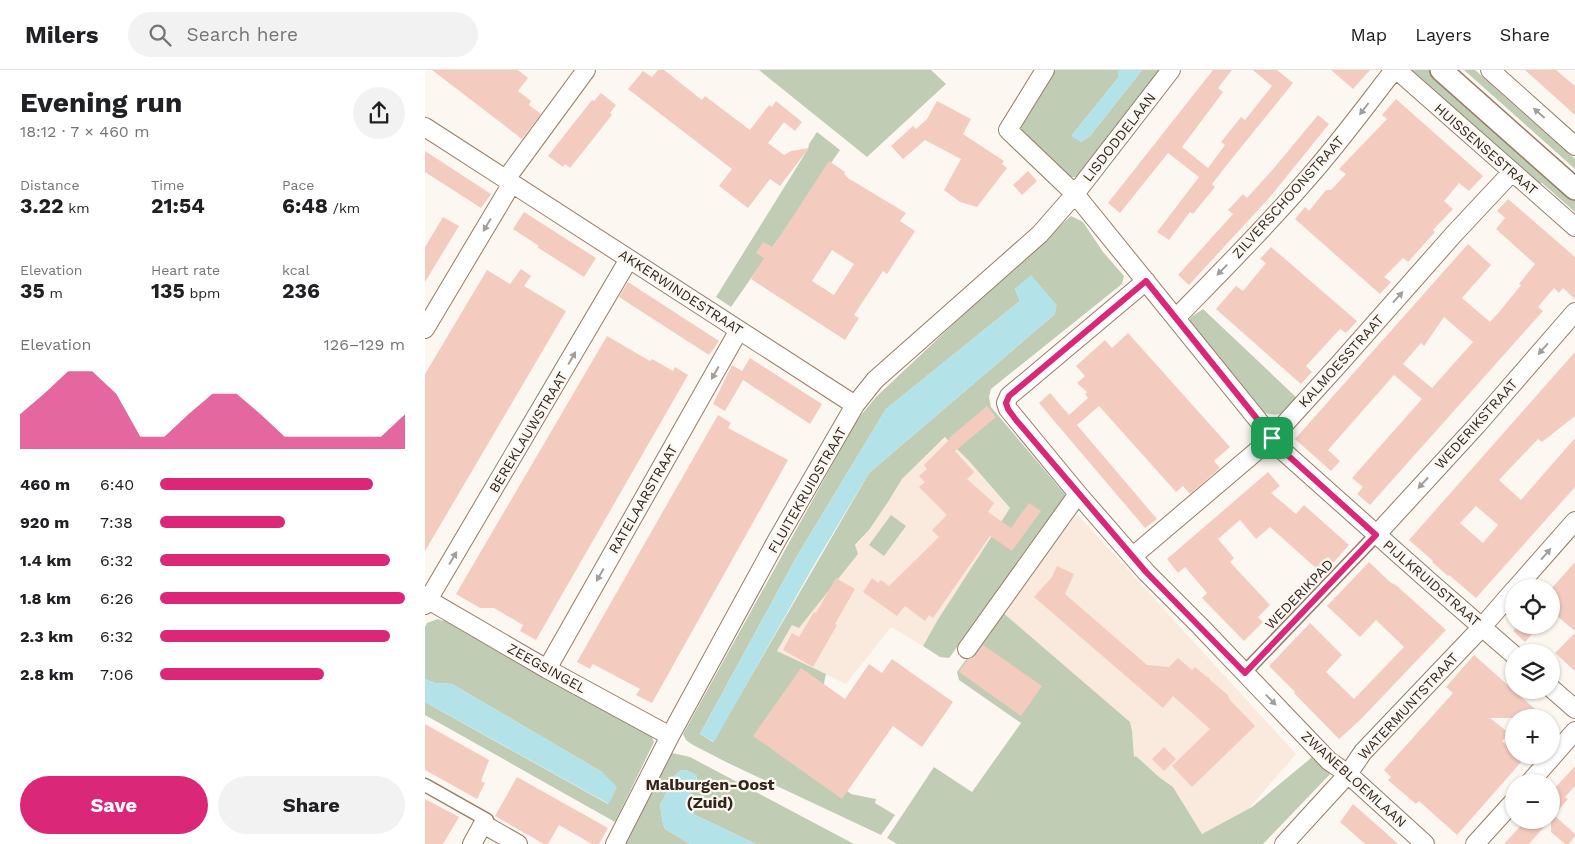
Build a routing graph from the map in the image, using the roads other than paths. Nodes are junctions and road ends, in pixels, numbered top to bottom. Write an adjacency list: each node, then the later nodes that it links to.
1 (586, 70): 10 (street)
2 (1045, 70): 12 (street, LISDODDELAAN)
3 (1171, 70): 12 (street, LISDODDELAAN)
4 (1395, 70): 9 (street, HUISSENSESTRAAT); 17 (street, ZILVERSCHOONSTRAAT, one-way to 17)
5 (1441, 70): 11 (street, HUISSENSESTRAAT)
6 (1490, 70): 8 (street, one-way to 6)
7 (425, 127): 10 (street, AKKERWINDESTRAAT)
8 (1575, 146)
9 (1512, 172): 13 (street, HUISSENSESTRAAT); 21 (street, KALMOESSTRAAT, one-way to 9)
10 (509, 181): 14 (street, AKKERWINDESTRAAT); 18 (street, one-way to 18)
11 (1575, 189)
12 (1075, 194): 15 (street, PIJLKRUIDSTRAAT); 20 (street, FLUITEKRUIDSTRAAT)
13 (1575, 227)
14 (629, 259): 19 (street, AKKERWINDESTRAAT); 28 (street, BEREKLAUWSTRAAT, one-way to 14)
15 (1146, 281): 17 (street, PIJLKRUIDSTRAAT); 22 (street, ZWANEBLOEMLAAN)
16 (1575, 312): 24 (street, WEDERIKSTRAAT, one-way to 24)
17 (1176, 318): 21 (street, PIJLKRUIDSTRAAT)
18 (425, 329)
19 (739, 330): 20 (street, AKKERWINDESTRAAT); 32 (street, RATELAARSTRAAT, one-way to 32)
20 (855, 405): 37 (street, FLUITEKRUIDSTRAAT)
21 (1272, 438): 24 (street, PIJLKRUIDSTRAAT); 25 (street, KALMOESSTRAAT)
22 (1078, 494): 25 (street, ZWANEBLOEMLAAN); 31 (street)
23 (1575, 521): 26 (street, one-way to 23)
24 (1376, 535): 29 (street, PIJLKRUIDSTRAAT); 33 (street, WEDERIKPAD)
25 (1133, 556): 33 (street, ZWANEBLOEMLAAN)
26 (1524, 579)
27 (1505, 600): 29 (street, WATERMUNTSTRAAT)
28 (426, 601): 32 (street, ZEEGSINGEL)
29 (1482, 627): 30 (street, PIJLKRUIDSTRAAT); 38 (street, WATERMUNTSTRAAT)
30 (1505, 647)
31 (967, 650)
32 (547, 669): 37 (street, ZEEGSINGEL)
33 (1245, 673): 38 (street, ZWANEBLOEMLAAN, one-way to 38)
34 (1560, 696): 35 (street)
35 (1575, 709)
36 (1575, 731): 39 (street)
37 (670, 736): 45 (street, FLUITEKRUIDSTRAAT)
38 (1348, 774): 46 (street, WATERMUNTSTRAAT); 47 (street, ZWANEBLOEMLAAN)
39 (1537, 774)
40 (425, 785): 42 (street)
41 (1505, 811): 48 (street)
42 (487, 820)
43 (472, 844): 44 (street)
44 (518, 844)
45 (615, 844)
46 (1284, 844)
47 (1425, 844)
48 (1475, 844)

